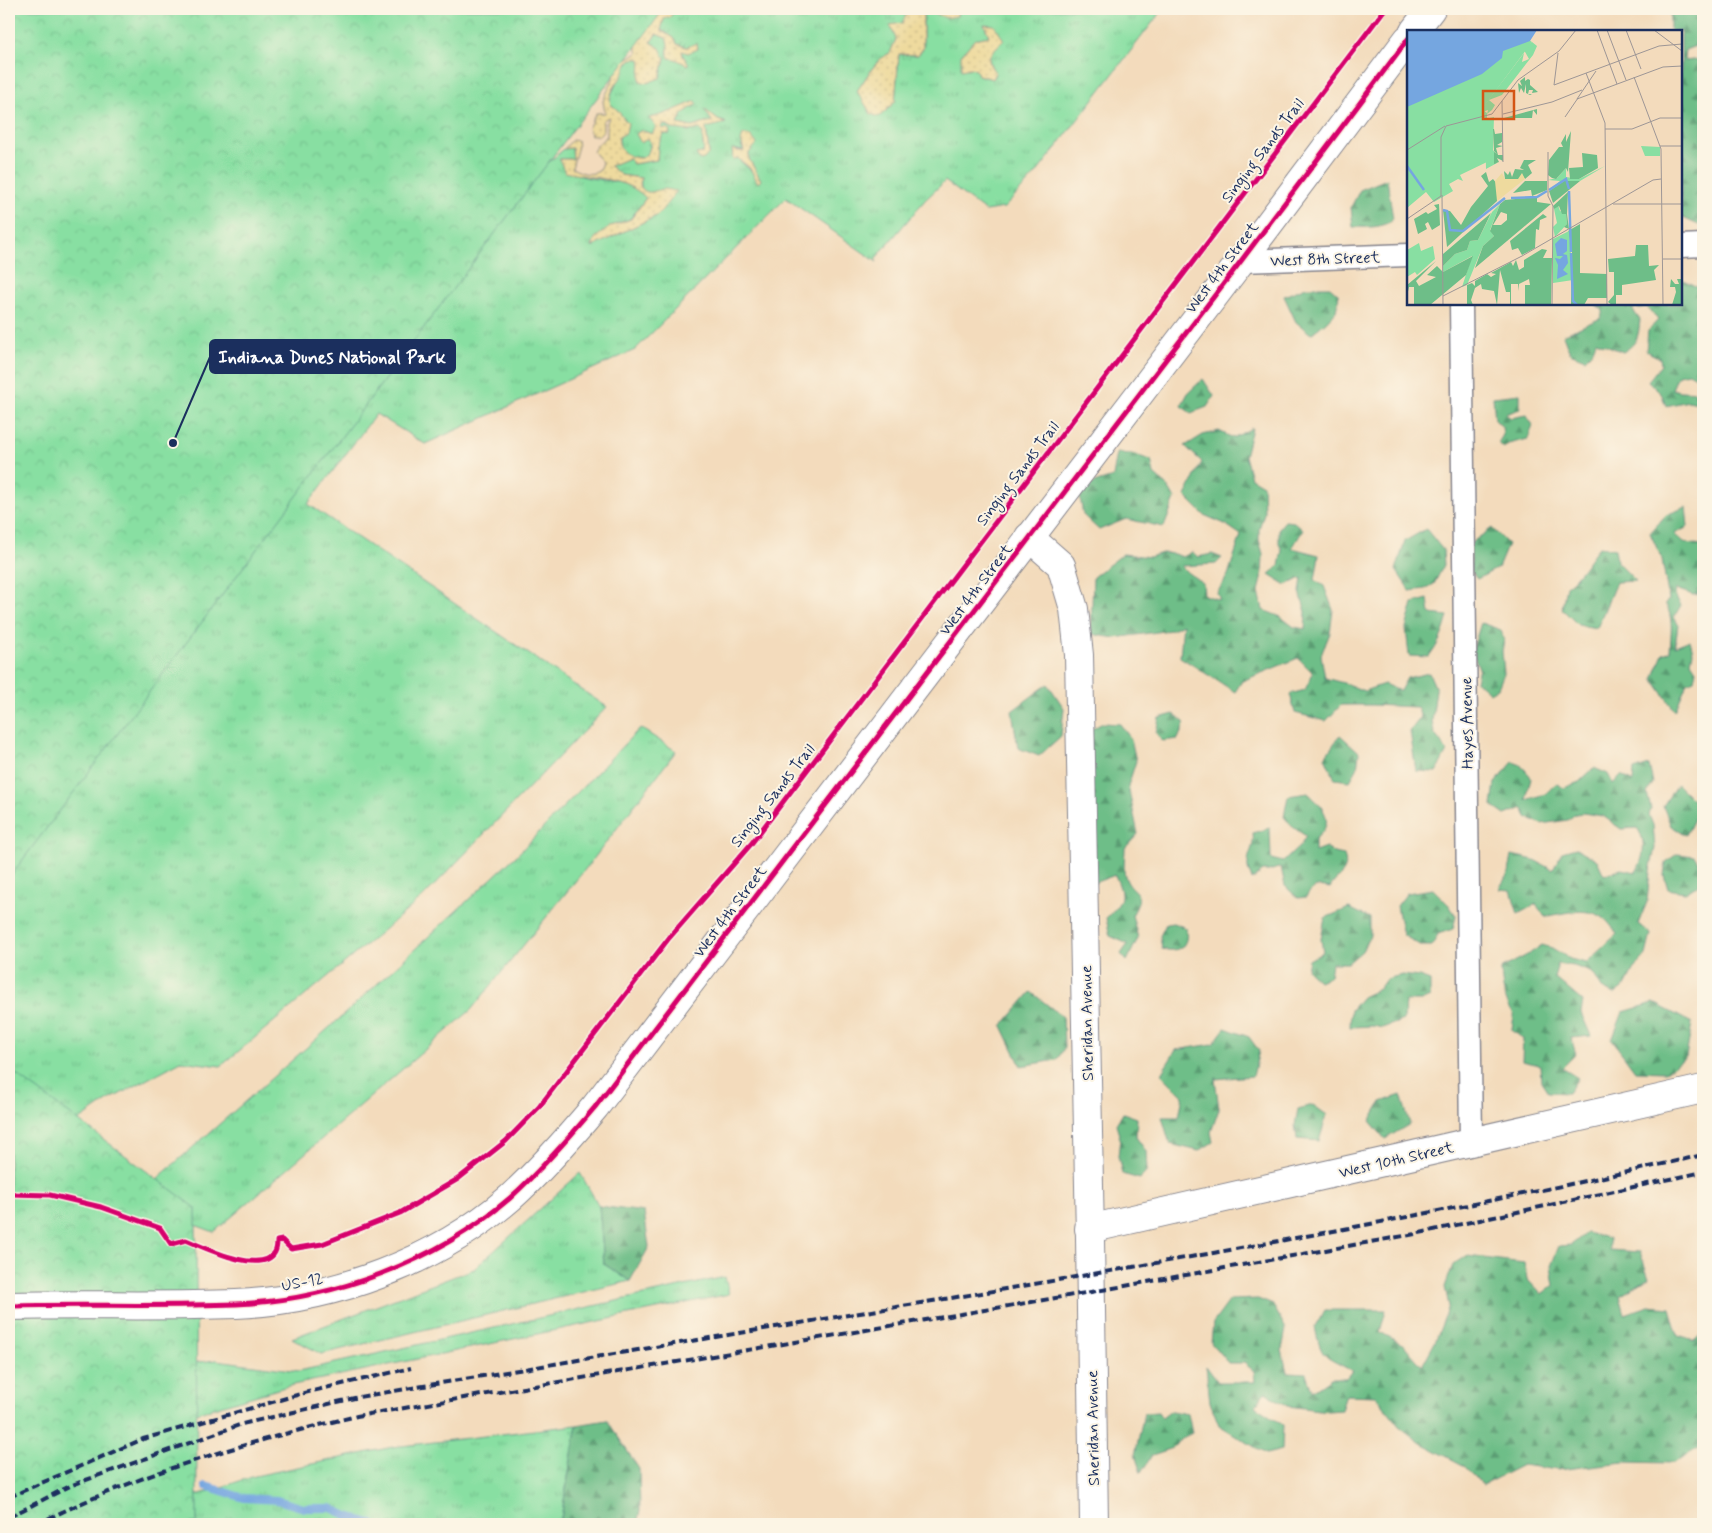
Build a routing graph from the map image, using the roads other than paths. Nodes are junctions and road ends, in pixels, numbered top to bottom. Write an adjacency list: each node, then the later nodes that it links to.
1 (1431, 9): 2 (main road)
2 (1415, 30)
3 (1407, 41): 7 (main road, West 4th Street)
4 (1703, 245): 5 (street)
5 (1682, 246)
6 (1407, 255): 7 (street, West 8th Street)
7 (1241, 261): 9 (main road, West 4th Street)
8 (1461, 305): 11 (street, Hayes Avenue)
9 (1030, 537): 12 (main road, West 4th Street); 13 (main road, Sheridan Avenue)
10 (1703, 1089): 11 (main road, West 10th Street)
11 (1471, 1142): 13 (main road, West 10th Street)
12 (558, 1151): 14 (main road, US-12)
13 (1089, 1229): 15 (main road, Sheridan Avenue)
14 (9, 1306)
15 (1094, 1524)

